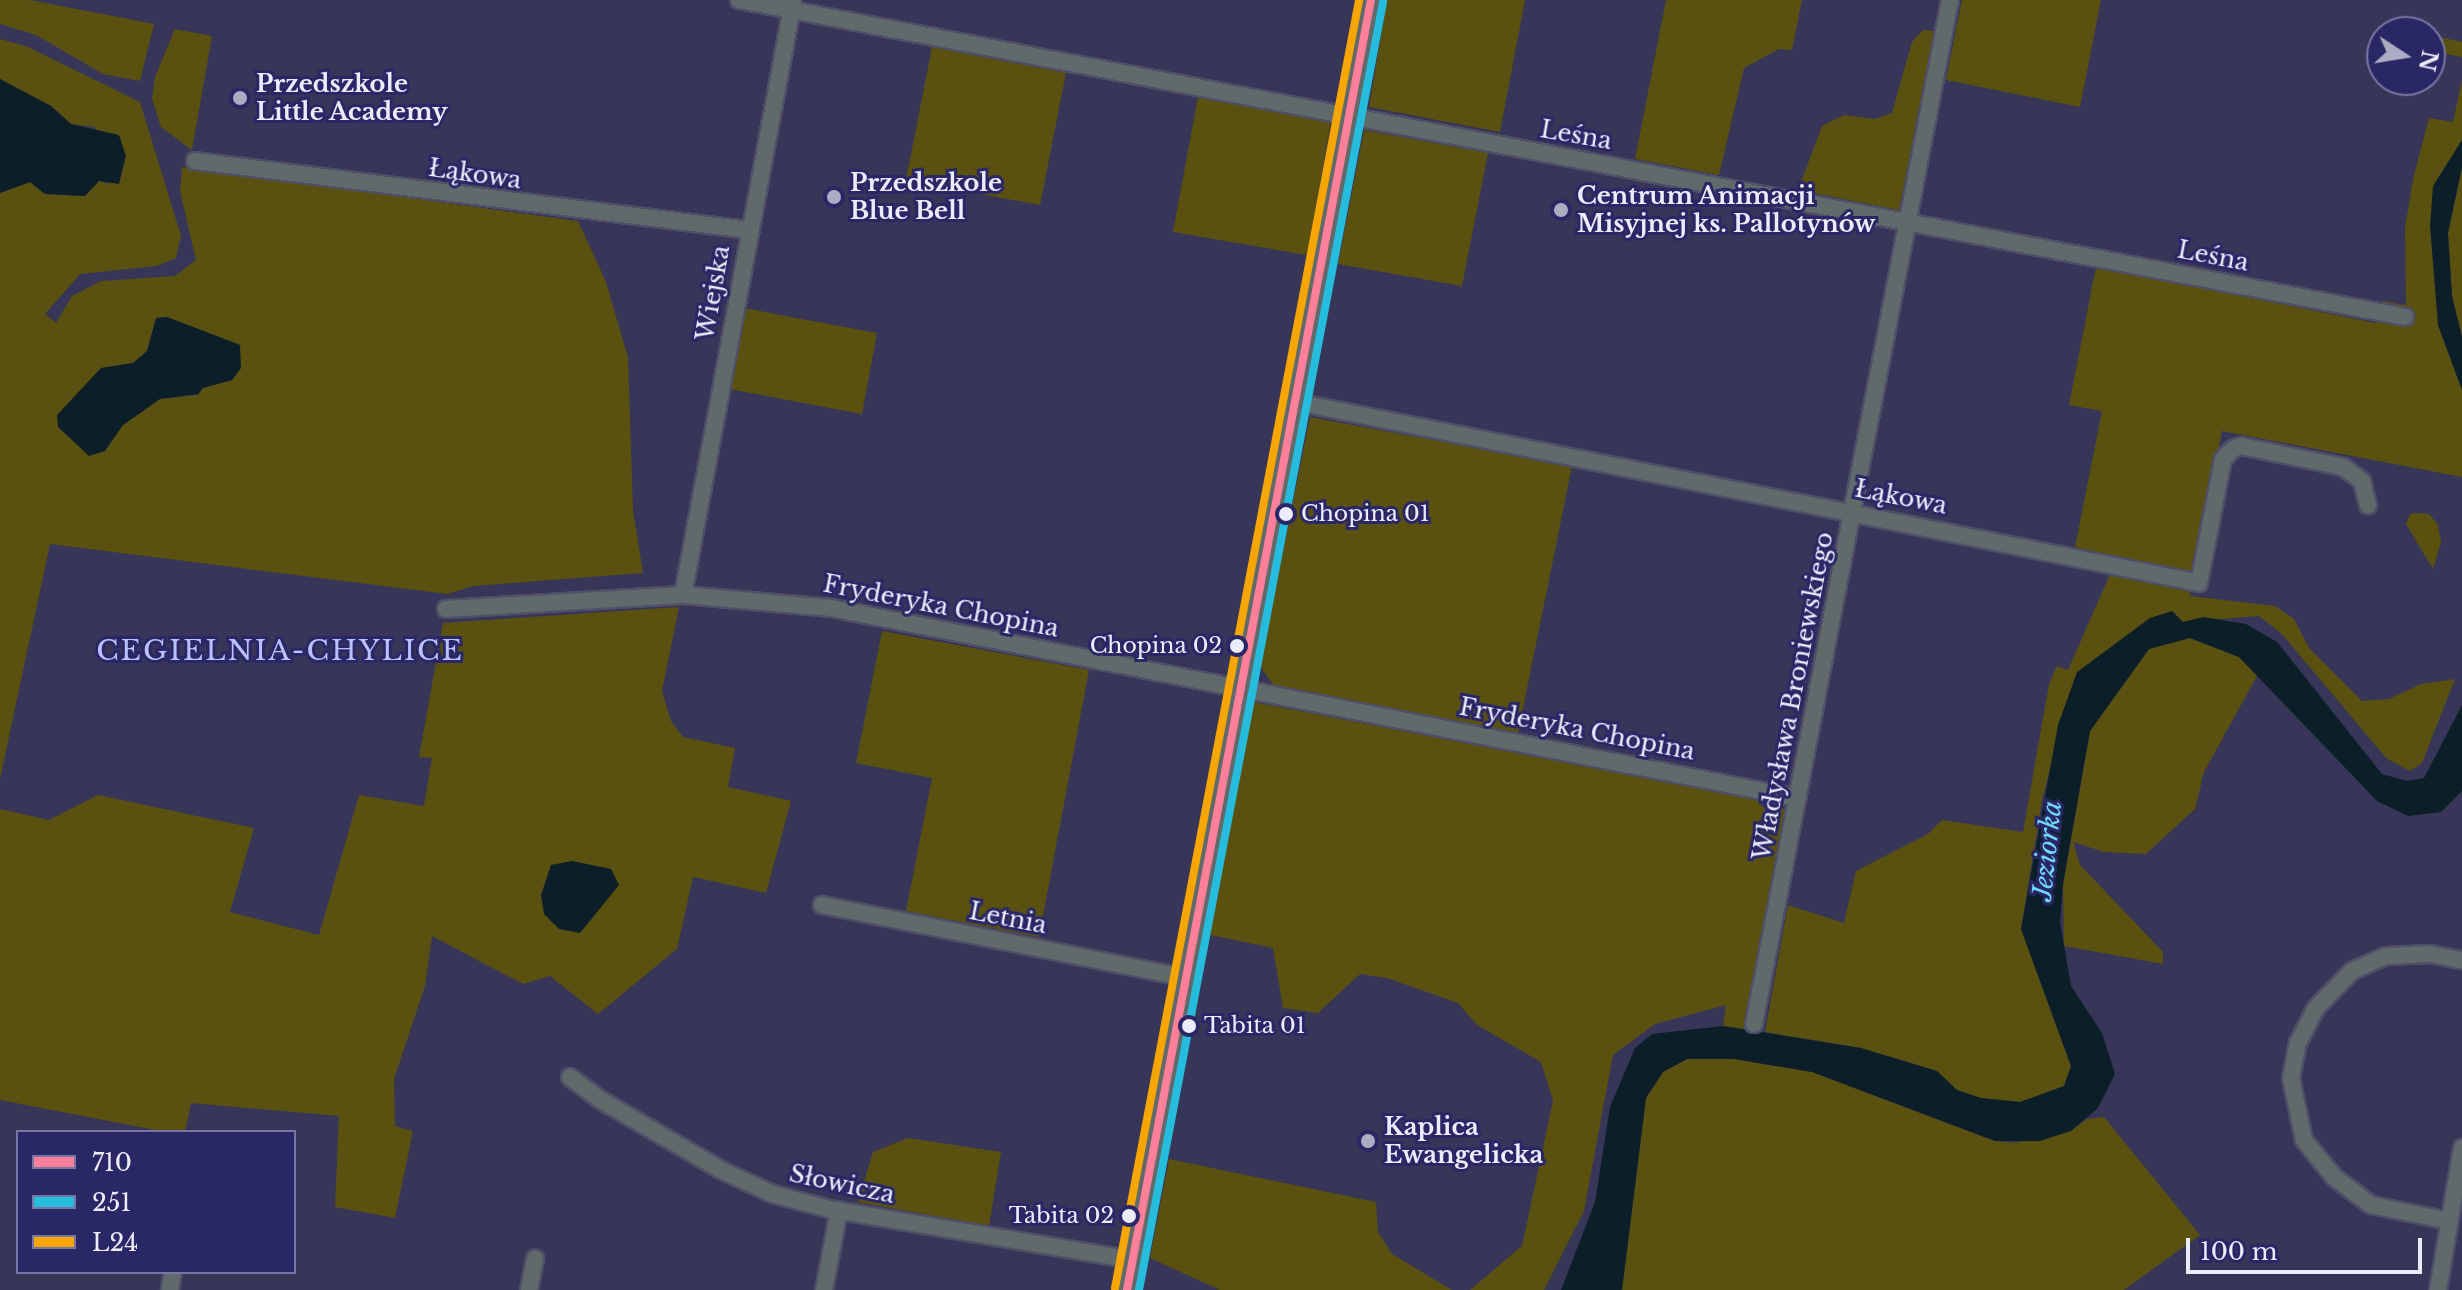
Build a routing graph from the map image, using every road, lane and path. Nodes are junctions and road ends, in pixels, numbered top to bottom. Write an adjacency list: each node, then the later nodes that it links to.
1 (739, 0): 4 (street, Leśna)
2 (1371, 0): 5 (street)
3 (1950, 0): 7 (street, Władysława Broniewskiego)
4 (792, 5): 5 (street, Leśna); 8 (street, Wiejska)
5 (1349, 117): 7 (street, Leśna); 10 (street)
6 (195, 161): 8 (street, Łąkowa)
7 (1909, 220): 9 (street, Leśna); 12 (street, Władysława Broniewskiego)
8 (748, 230): 13 (street, Wiejska)
9 (2405, 317)
10 (1296, 402): 12 (street, Łąkowa); 15 (street)
11 (2368, 505): 12 (street, Łąkowa)
12 (1853, 512): 16 (street, Władysława Broniewskiego)
13 (683, 595): 14 (street, Fryderyka Chopina); 15 (street, Fryderyka Chopina)
14 (446, 609)
15 (1241, 689): 16 (street, Fryderyka Chopina); 19 (street)
16 (1798, 798): 20 (street, Władysława Broniewskiego)
17 (822, 905): 19 (street, Letnia)
18 (2462, 960): 24 (street)
19 (1186, 978): 26 (street)
20 (1754, 1024)
21 (570, 1077): 23 (street, Słowicza)
22 (2462, 1148): 24 (street)
23 (839, 1210): 26 (street, Słowicza); 28 (street)
24 (2449, 1221): 30 (street)
25 (535, 1259): 27 (street)
26 (1133, 1260): 29 (street)
27 (529, 1290)
28 (824, 1290)
29 (1127, 1290)
30 (2438, 1290)

